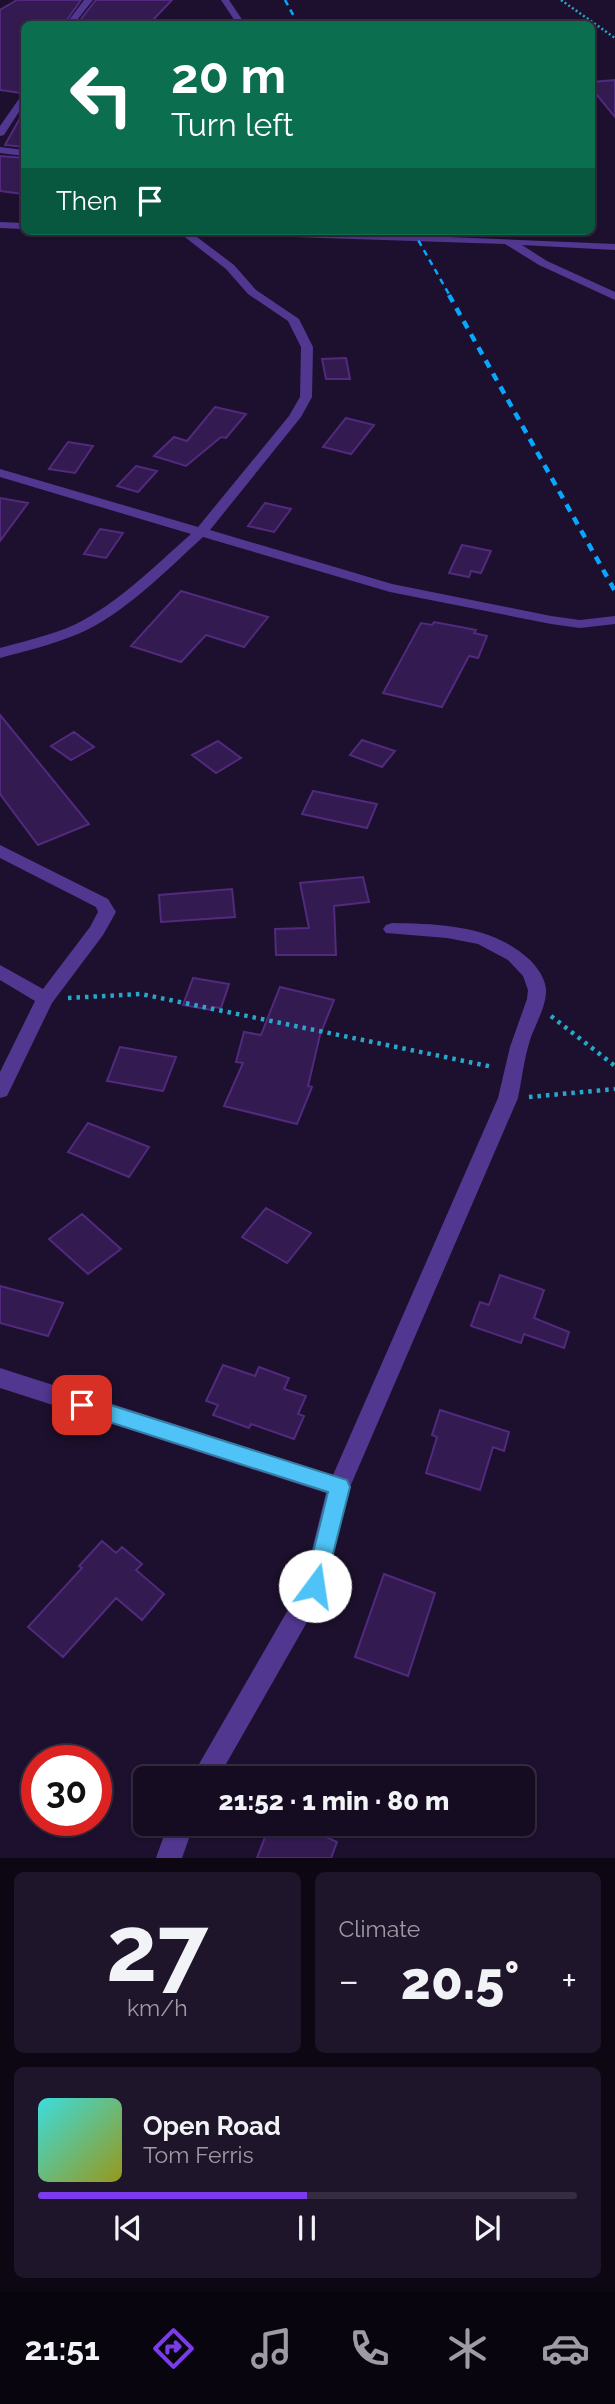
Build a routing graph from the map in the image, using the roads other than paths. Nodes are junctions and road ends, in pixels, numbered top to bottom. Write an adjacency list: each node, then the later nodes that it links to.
1 (89, 0): 3 (street)
2 (225, 0): 4 (street)
3 (73, 21)
4 (239, 21)
5 (21, 102): 6 (street)
6 (0, 133)
7 (0, 150): 8 (street)
8 (21, 153)
9 (0, 225): 10 (street)
10 (21, 226)
11 (187, 235): 17 (street)
12 (403, 235): 13 (street)
13 (507, 241): 14 (street); 15 (street)
14 (615, 247)
15 (615, 297)
16 (0, 473): 17 (street)
17 (201, 532): 18 (street); 19 (street)
18 (615, 620)
19 (0, 653)
20 (0, 851): 23 (street)
21 (392, 929): 26 (street)
22 (0, 972): 23 (street)
23 (45, 999): 24 (street)
24 (0, 1091)
25 (0, 1378): 26 (street)
26 (340, 1487): 27 (street)
27 (211, 1766)
28 (177, 1836): 29 (street)
29 (169, 1858)

